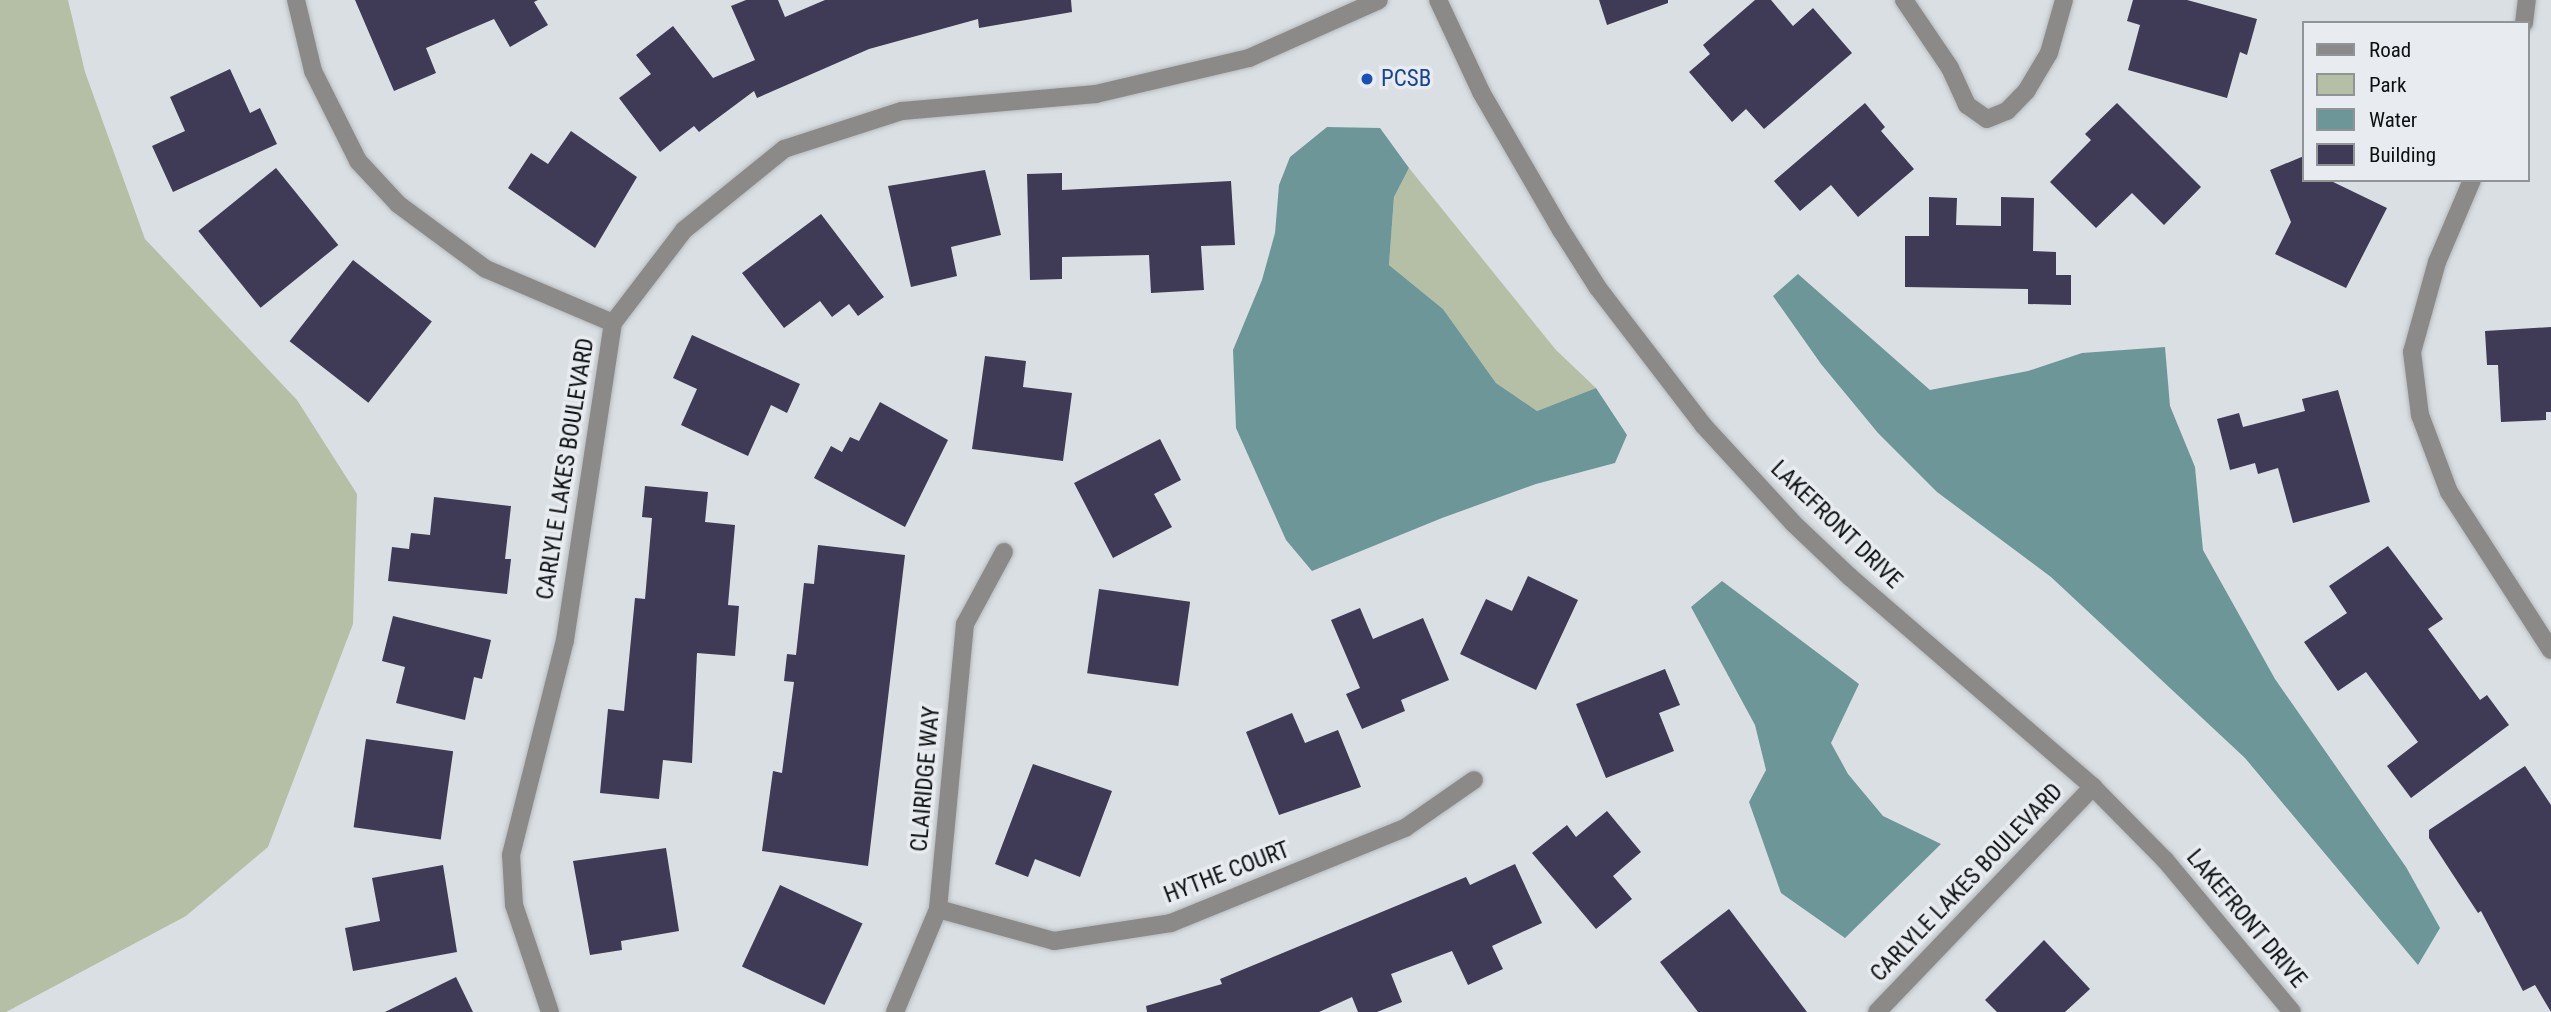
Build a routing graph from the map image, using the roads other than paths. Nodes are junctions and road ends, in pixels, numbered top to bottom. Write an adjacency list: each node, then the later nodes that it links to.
1 (296, 0): 9 (street)
2 (1379, 0): 9 (street, CARLYLE LAKES BOULEVARD)
3 (1438, 0): 13 (street, LAKEFRONT DRIVE)
4 (1903, 0): 5 (street)
5 (2064, 0)
6 (2527, 0): 7 (street)
7 (2524, 21)
8 (2471, 182): 11 (street)
9 (613, 323): 15 (street, CARLYLE LAKES BOULEVARD)
10 (1004, 552): 14 (street, CLAIRIDGE WAY)
11 (2551, 650)
12 (1474, 780): 14 (street, HYTHE COURT)
13 (2093, 787): 17 (street, CARLYLE LAKES BOULEVARD); 18 (street, LAKEFRONT DRIVE)
14 (938, 909): 16 (street, CLAIRIDGE WAY)
15 (550, 1012)
16 (895, 1012)
17 (1877, 1012)
18 (2292, 1012)

